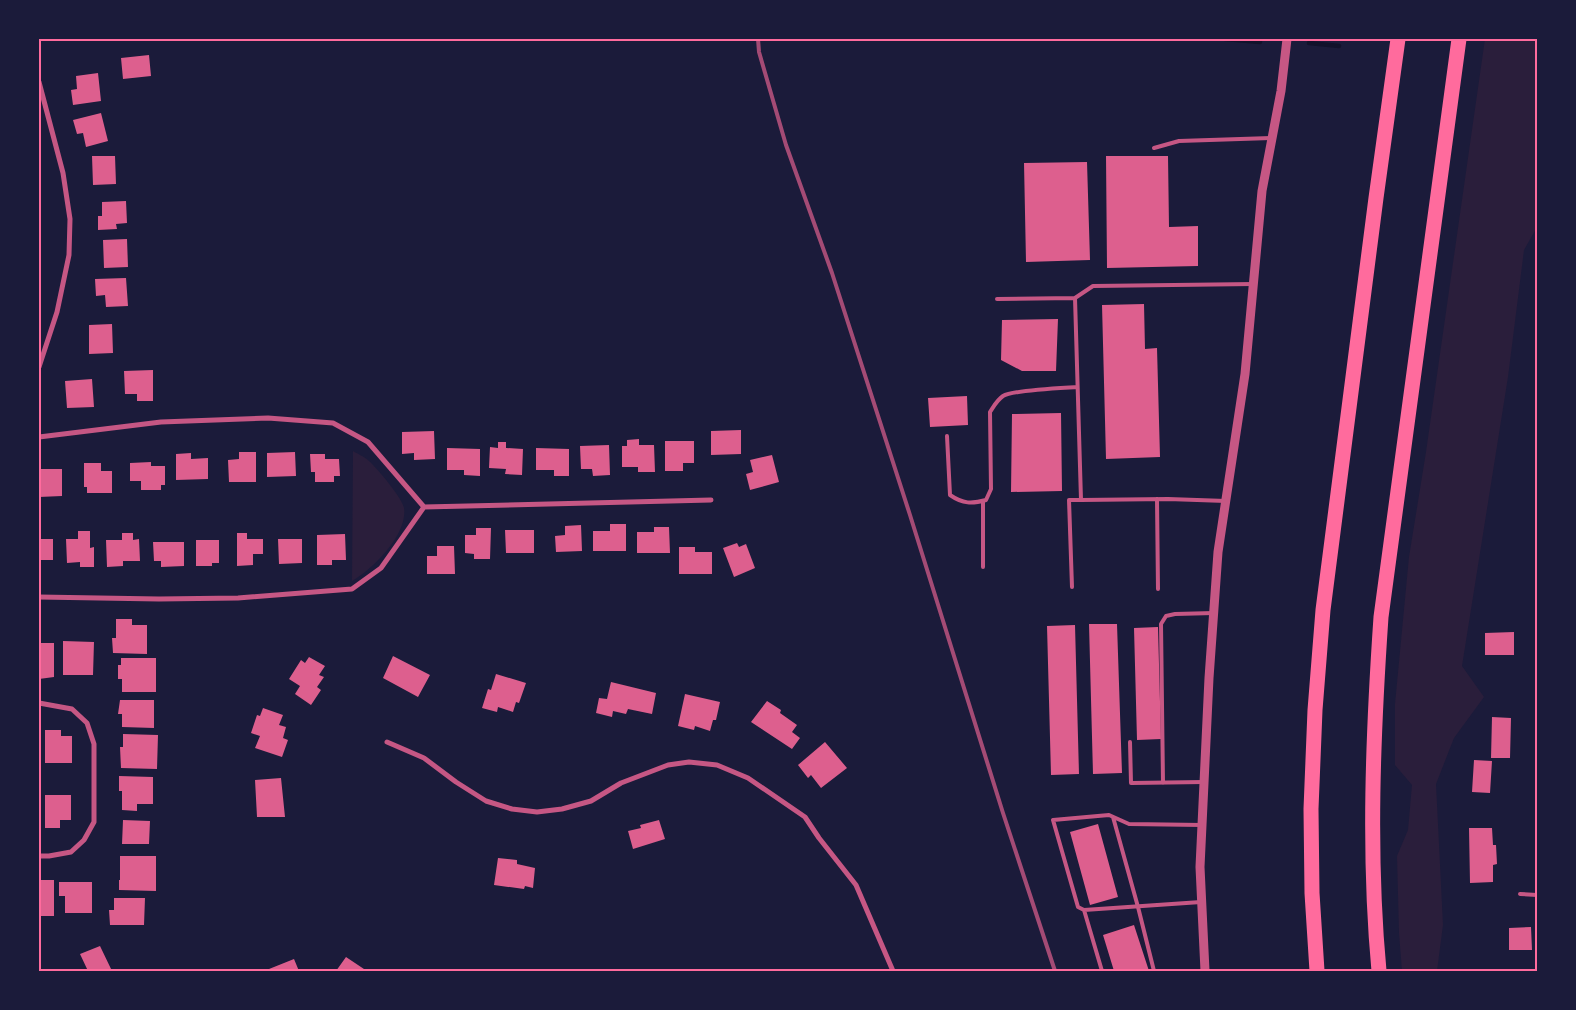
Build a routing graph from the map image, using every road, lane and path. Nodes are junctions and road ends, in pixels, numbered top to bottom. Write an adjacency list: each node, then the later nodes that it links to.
1 (1287, 39): 5 (street)
2 (1398, 39): 42 (highway)
3 (1460, 39): 43 (highway)
4 (39, 82): 10 (street)
5 (1272, 138): 6 (lane); 7 (street)
6 (1154, 148)
7 (1254, 284): 8 (lane); 18 (street)
8 (1075, 298): 9 (lane); 11 (lane)
9 (997, 299)
10 (39, 367)
11 (1077, 386): 16 (lane); 17 (lane)
12 (947, 436): 17 (lane)
13 (39, 437): 19 (street)
14 (1157, 498): 16 (lane); 18 (lane); 22 (lane)
15 (711, 500): 19 (street)
16 (1080, 500): 21 (lane)
17 (983, 501): 20 (lane)
18 (1226, 501): 24 (street)
19 (424, 507): 23 (street)
20 (982, 567)
21 (1072, 587)
22 (1158, 590)
23 (39, 597)
24 (1214, 613): 28 (street); 29 (lane)
25 (39, 703): 32 (street)
26 (387, 742): 38 (street)
27 (1130, 742): 29 (lane)
28 (1204, 782): 29 (lane); 31 (street)
29 (1163, 783)
30 (1113, 816): 31 (lane); 36 (lane); 37 (lane)
31 (1202, 825): 35 (street)
32 (39, 856)
33 (1520, 894): 34 (lane)
34 (1537, 895)
35 (1202, 902): 36 (lane); 41 (street)
36 (1138, 906): 37 (lane); 40 (lane)
37 (1084, 910): 39 (lane)
38 (893, 971)
39 (1102, 971)
40 (1154, 971)
41 (1205, 971)
42 (1317, 971)
43 (1379, 971)

